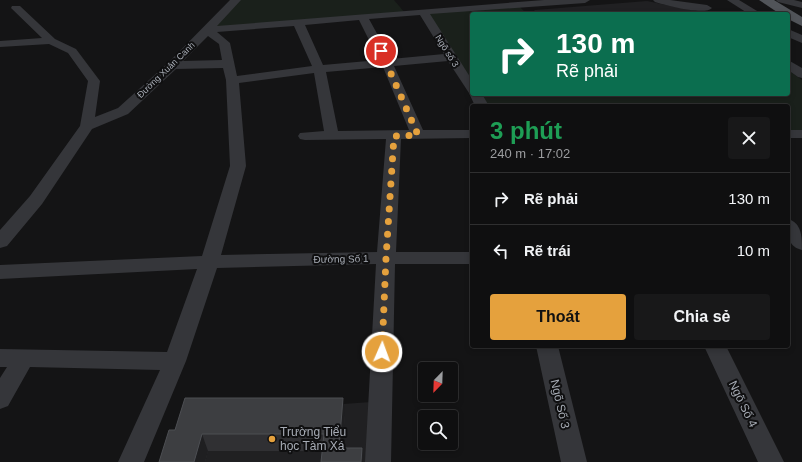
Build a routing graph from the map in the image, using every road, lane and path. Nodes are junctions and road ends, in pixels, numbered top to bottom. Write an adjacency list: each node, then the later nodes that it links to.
1 (236, 0): 19 (street, Đường Xuân Canh)
2 (585, 0): 11 (street)
3 (658, 0): 10 (street)
4 (694, 0): 10 (street)
5 (732, 0): 13 (street)
6 (765, 0): 14 (main road)
7 (781, 0): 8 (street)
8 (802, 5)
9 (16, 8): 22 (street)
10 (707, 8): 12 (street)
11 (423, 12): 16 (street); 24 (street, Ngõ số 3)
12 (713, 12)
13 (753, 12)
14 (785, 12)
15 (790, 15): 18 (main road)
16 (363, 17): 17 (street); 25 (street)
17 (298, 22): 19 (street); 29 (street)
18 (802, 22)
19 (207, 30): 26 (street); 27 (street, Đường Xuân Canh)
20 (790, 33): 21 (street)
21 (802, 40)
22 (51, 41): 23 (street); 33 (street)
23 (0, 44)
24 (451, 57): 25 (street); 32 (street, Ngõ số 3)
25 (387, 63): 29 (street); 37 (street)
26 (228, 64): 27 (street); 31 (street)
27 (173, 65): 33 (street, Đường Xuân Canh)
28 (790, 65): 30 (street)
29 (319, 69): 31 (street); 39 (street)
30 (802, 74)
31 (232, 80): 48 (street)
32 (470, 87)
33 (87, 126): 42 (street)
34 (470, 134): 37 (street)
35 (790, 134): 36 (street)
36 (802, 134)
37 (418, 135): 40 (street)
38 (305, 136): 39 (street)
39 (332, 136): 40 (street)
40 (394, 136): 46 (street)
41 (790, 228): 43 (street)
42 (0, 242)
43 (802, 244)
44 (790, 251): 45 (street)
45 (802, 251)
46 (386, 258): 47 (street, Đường Số 1); 48 (street, Đường Số 1); 57 (street)
47 (470, 258)
48 (209, 263): 49 (street, Đường Số 1); 54 (street)
49 (0, 272)
50 (548, 348): 58 (street, Ngõ Số 3)
51 (715, 348): 59 (street, Ngõ Số 4)
52 (0, 358): 53 (street)
53 (24, 358): 54 (street); 55 (street)
54 (175, 361): 56 (street)
55 (0, 399)
56 (131, 462)
57 (378, 462)
58 (574, 462)
59 (771, 462)

